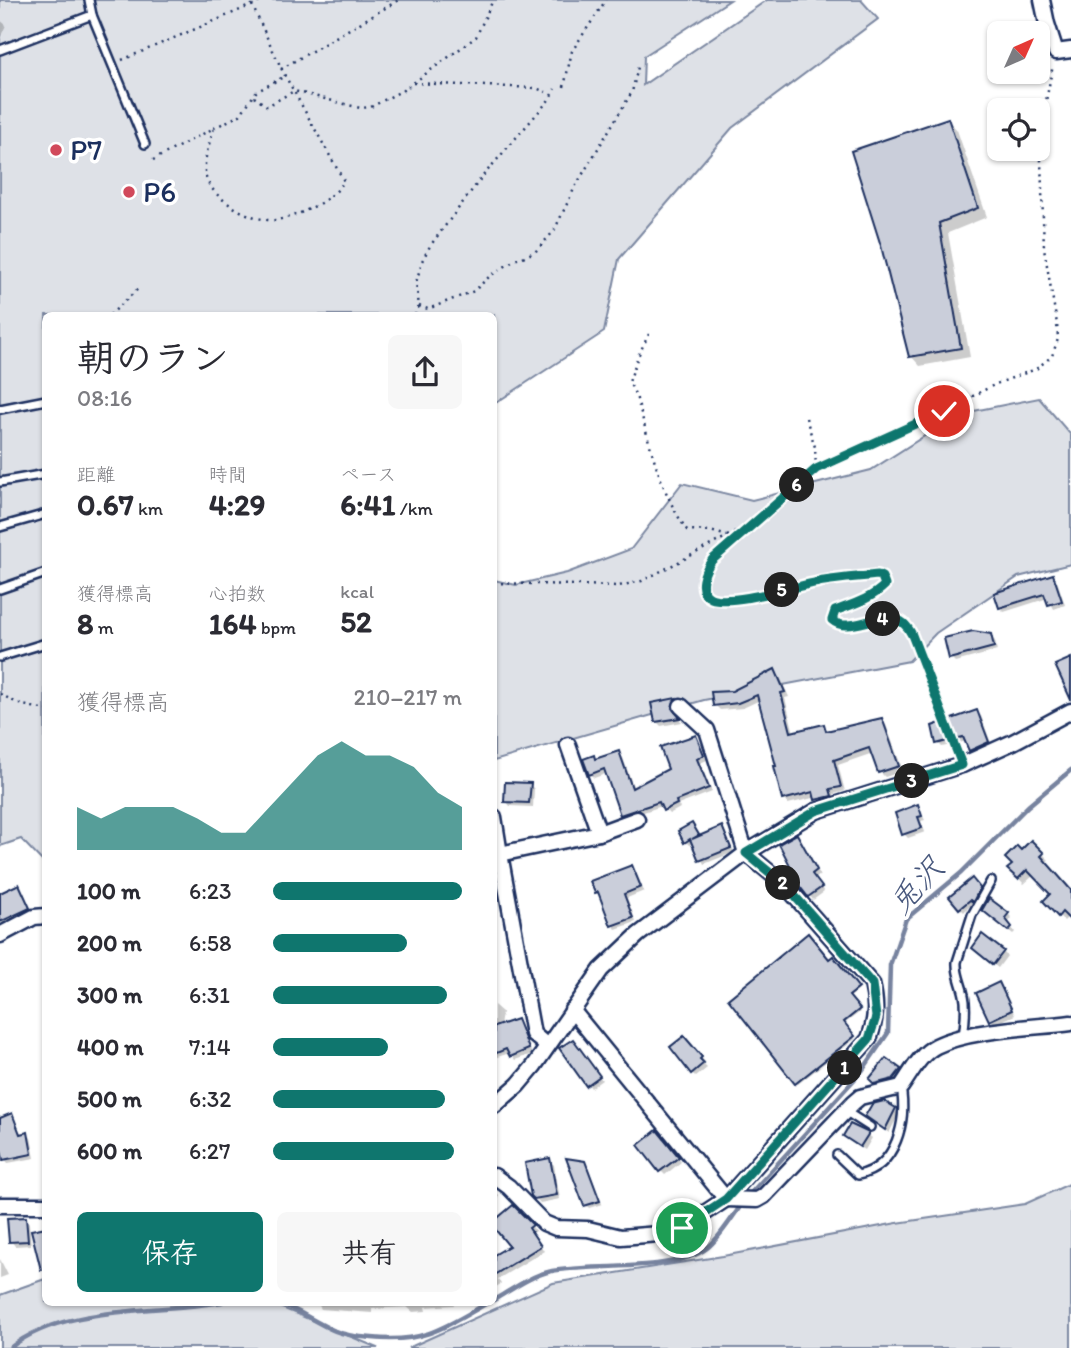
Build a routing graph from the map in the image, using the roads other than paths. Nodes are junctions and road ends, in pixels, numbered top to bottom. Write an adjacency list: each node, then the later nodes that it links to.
1 (89, 0): 3 (lane)
2 (1042, 0): 5 (street)
3 (92, 15): 4 (lane); 6 (lane)
4 (0, 50)
5 (1064, 51)
6 (145, 144)
7 (42, 401): 8 (lane)
8 (0, 409)
9 (42, 475): 10 (lane)
10 (0, 482)
11 (42, 514): 12 (lane)
12 (0, 527)
13 (42, 574): 14 (lane)
14 (0, 589)
15 (42, 644): 16 (lane)
16 (0, 657)
17 (681, 706): 22 (street)
18 (1071, 711): 22 (street)
19 (568, 745): 21 (street)
20 (637, 819): 21 (street)
21 (599, 834): 23 (street)
22 (746, 853): 27 (street); 37 (street)
23 (497, 854): 30 (street)
24 (991, 881): 29 (lane)
25 (42, 916): 26 (street)
26 (0, 935)
27 (572, 1010): 30 (street); 37 (street)
28 (1071, 1023): 29 (street)
29 (962, 1039): 31 (street)
30 (547, 1046): 32 (street)
31 (901, 1087): 33 (street); 35 (lane)
32 (497, 1104)
33 (845, 1111): 34 (lane); 37 (street)
34 (870, 1127)
35 (837, 1155)
36 (497, 1178): 37 (street)
37 (726, 1199)
38 (4, 1203): 39 (street)
39 (42, 1205)

